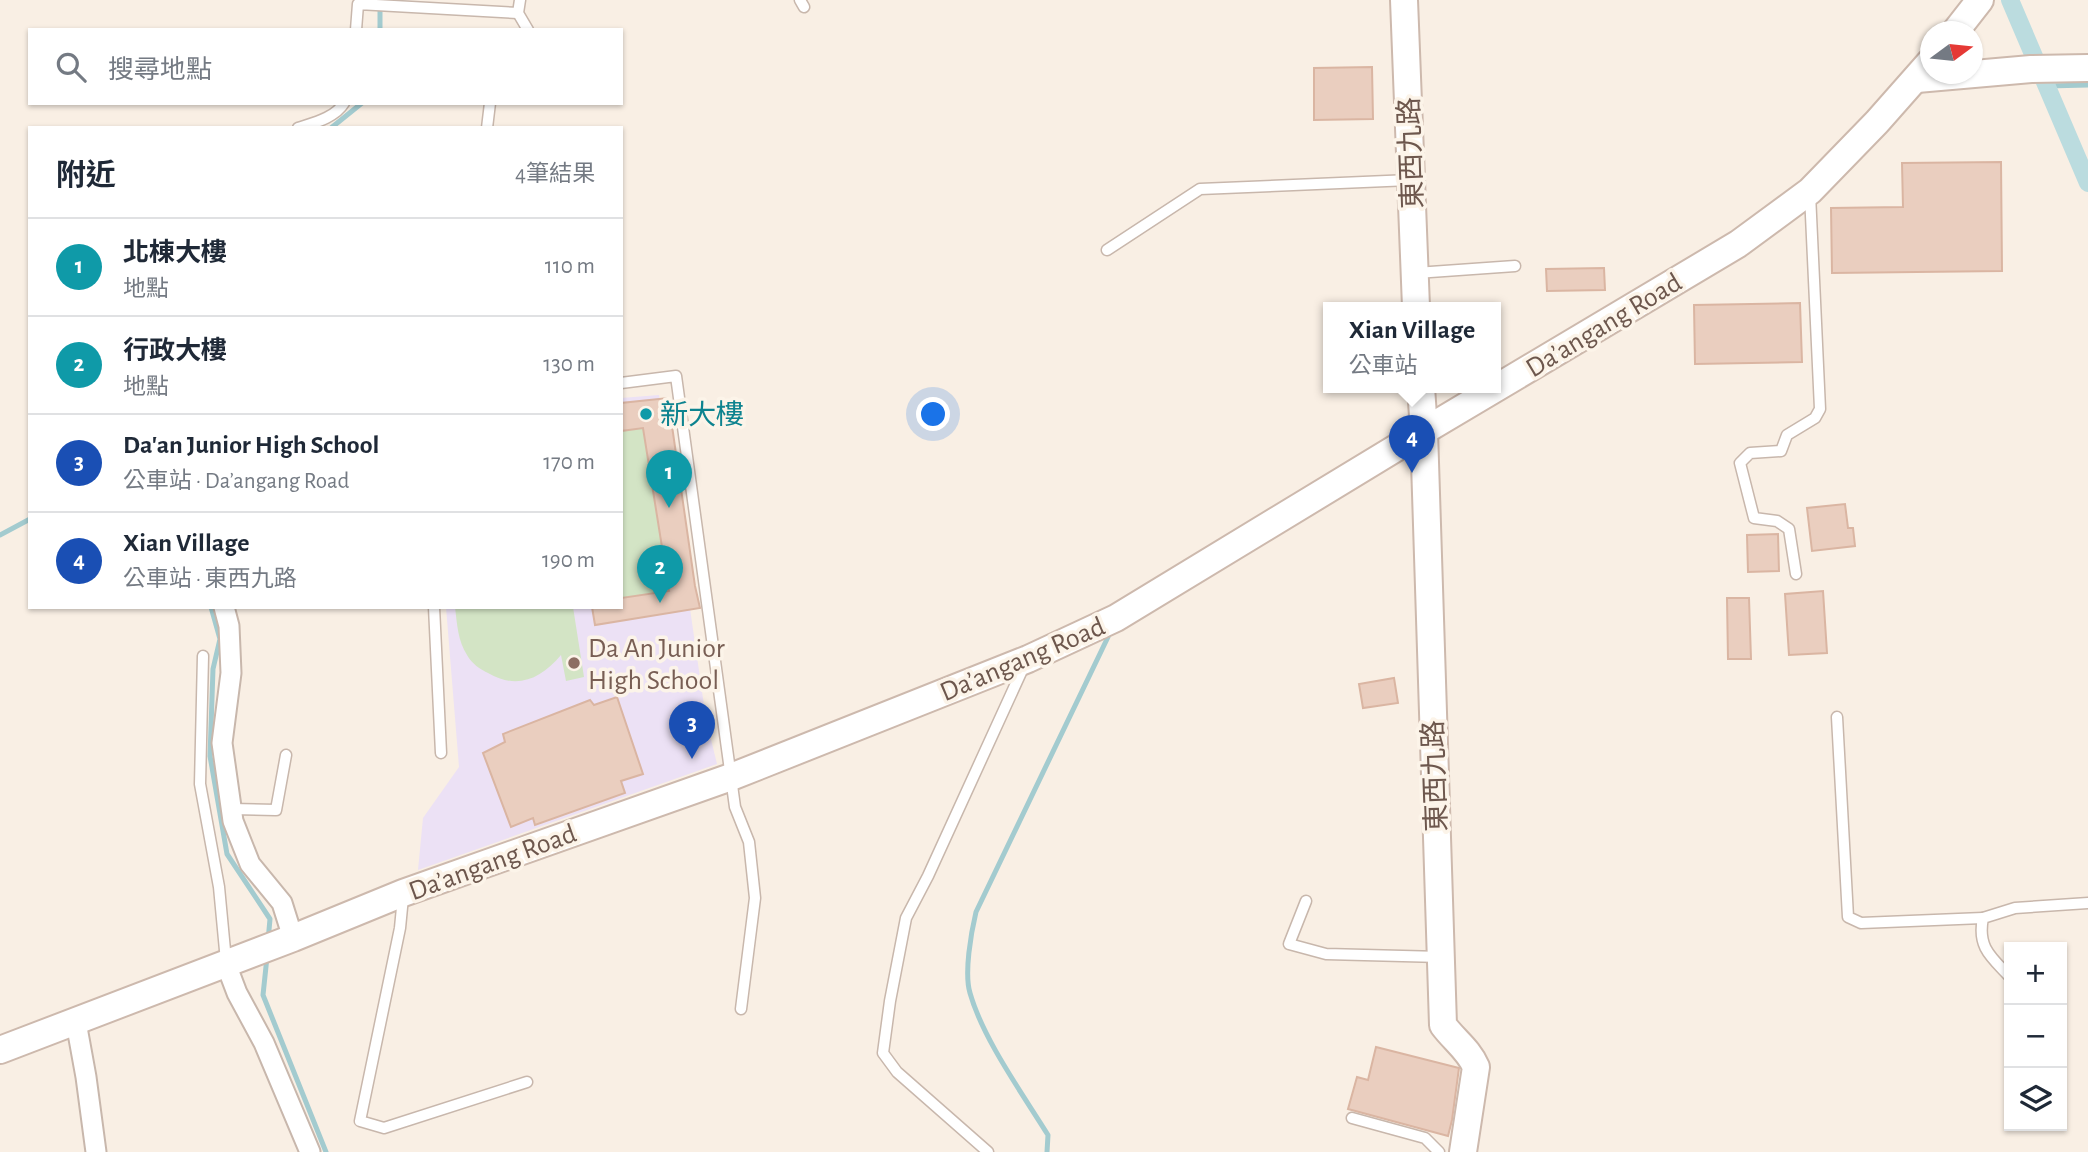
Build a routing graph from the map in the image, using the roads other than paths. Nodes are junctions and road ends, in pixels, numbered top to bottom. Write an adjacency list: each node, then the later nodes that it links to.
1 (520, 0): 5 (lane)
2 (1404, 0): 16 (main road, 東西九路)
3 (1980, 0): 6 (main road)
4 (360, 3): 5 (lane); 7 (lane)
5 (518, 13): 8 (lane)
6 (1964, 21)
7 (356, 28)
8 (527, 28)
9 (2088, 68): 10 (main road)
10 (1983, 69)
11 (1920, 74): 17 (main road, Da’angang Road)
12 (343, 105): 14 (lane)
13 (490, 105): 15 (lane)
14 (304, 126)
15 (487, 126)
16 (1410, 180): 18 (lane); 20 (main road, 東西九路)
17 (1810, 191): 23 (main road, Da’angang Road); 27 (lane)
18 (1107, 250)
19 (1515, 267): 20 (lane)
20 (1416, 274): 21 (main road, 東西九路)
21 (1416, 302)
22 (623, 383): 35 (lane)
23 (1501, 385)
24 (1421, 393): 26 (main road, 東西九路)
25 (1488, 393): 26 (main road, Da’angang Road)
26 (1424, 431): 31 (main road, Da’angang Road); 42 (main road, 東西九路)
27 (1796, 574)
28 (225, 609): 36 (street)
29 (434, 609): 33 (lane)
30 (203, 656): 43 (lane)
31 (1028, 659): 35 (main road, Da’angang Road); 52 (lane)
32 (1837, 717): 40 (lane)
33 (441, 753)
34 (286, 755): 36 (lane)
35 (731, 777): 37 (main road, Da’angang Road); 45 (lane)
36 (231, 809): 41 (street)
37 (404, 893): 41 (main road, Da’angang Road); 48 (lane)
38 (1306, 901): 42 (lane)
39 (2088, 903): 40 (lane)
40 (1983, 918): 44 (lane)
41 (293, 938): 43 (main road, Da’angang Road)
42 (1441, 957): 54 (main road, 東西九路)
43 (226, 964): 46 (main road, Da’angang Road); 51 (street)
44 (2004, 971)
45 (741, 1009)
46 (76, 1022): 47 (main road, Da’angang Road); 50 (street)
47 (0, 1050)
48 (527, 1082)
49 (1352, 1118): 53 (lane)
50 (94, 1151)
51 (310, 1152)
52 (988, 1152)
53 (1439, 1152)
54 (1463, 1152)

